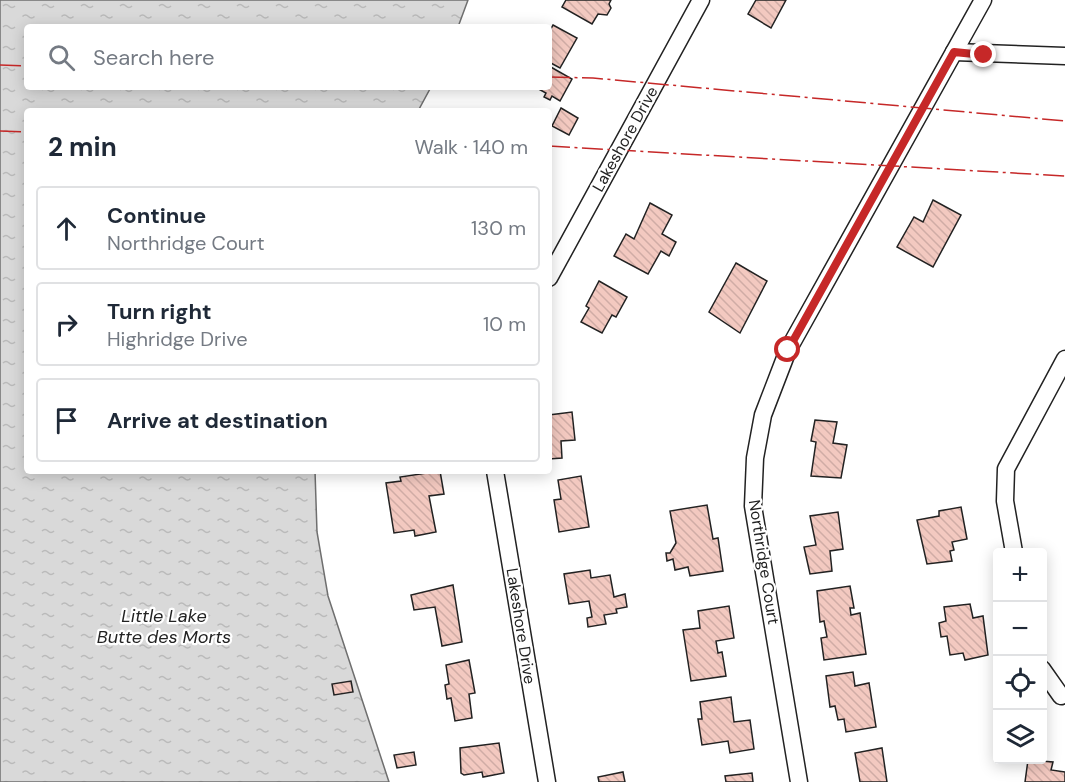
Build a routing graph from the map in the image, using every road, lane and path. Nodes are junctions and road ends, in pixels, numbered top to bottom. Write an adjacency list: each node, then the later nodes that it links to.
1 (702, 0): 5 (street, Lakeshore Drive)
2 (982, 0): 3 (street, Northridge Court)
3 (954, 52): 4 (street); 12 (street, Northridge Court)
4 (1065, 56)
5 (552, 273)
6 (1065, 359): 8 (street)
7 (496, 474): 11 (street, Lakeshore Drive)
8 (1013, 548)
9 (1047, 676): 10 (street)
10 (1060, 696)
11 (547, 782)
12 (799, 782)

